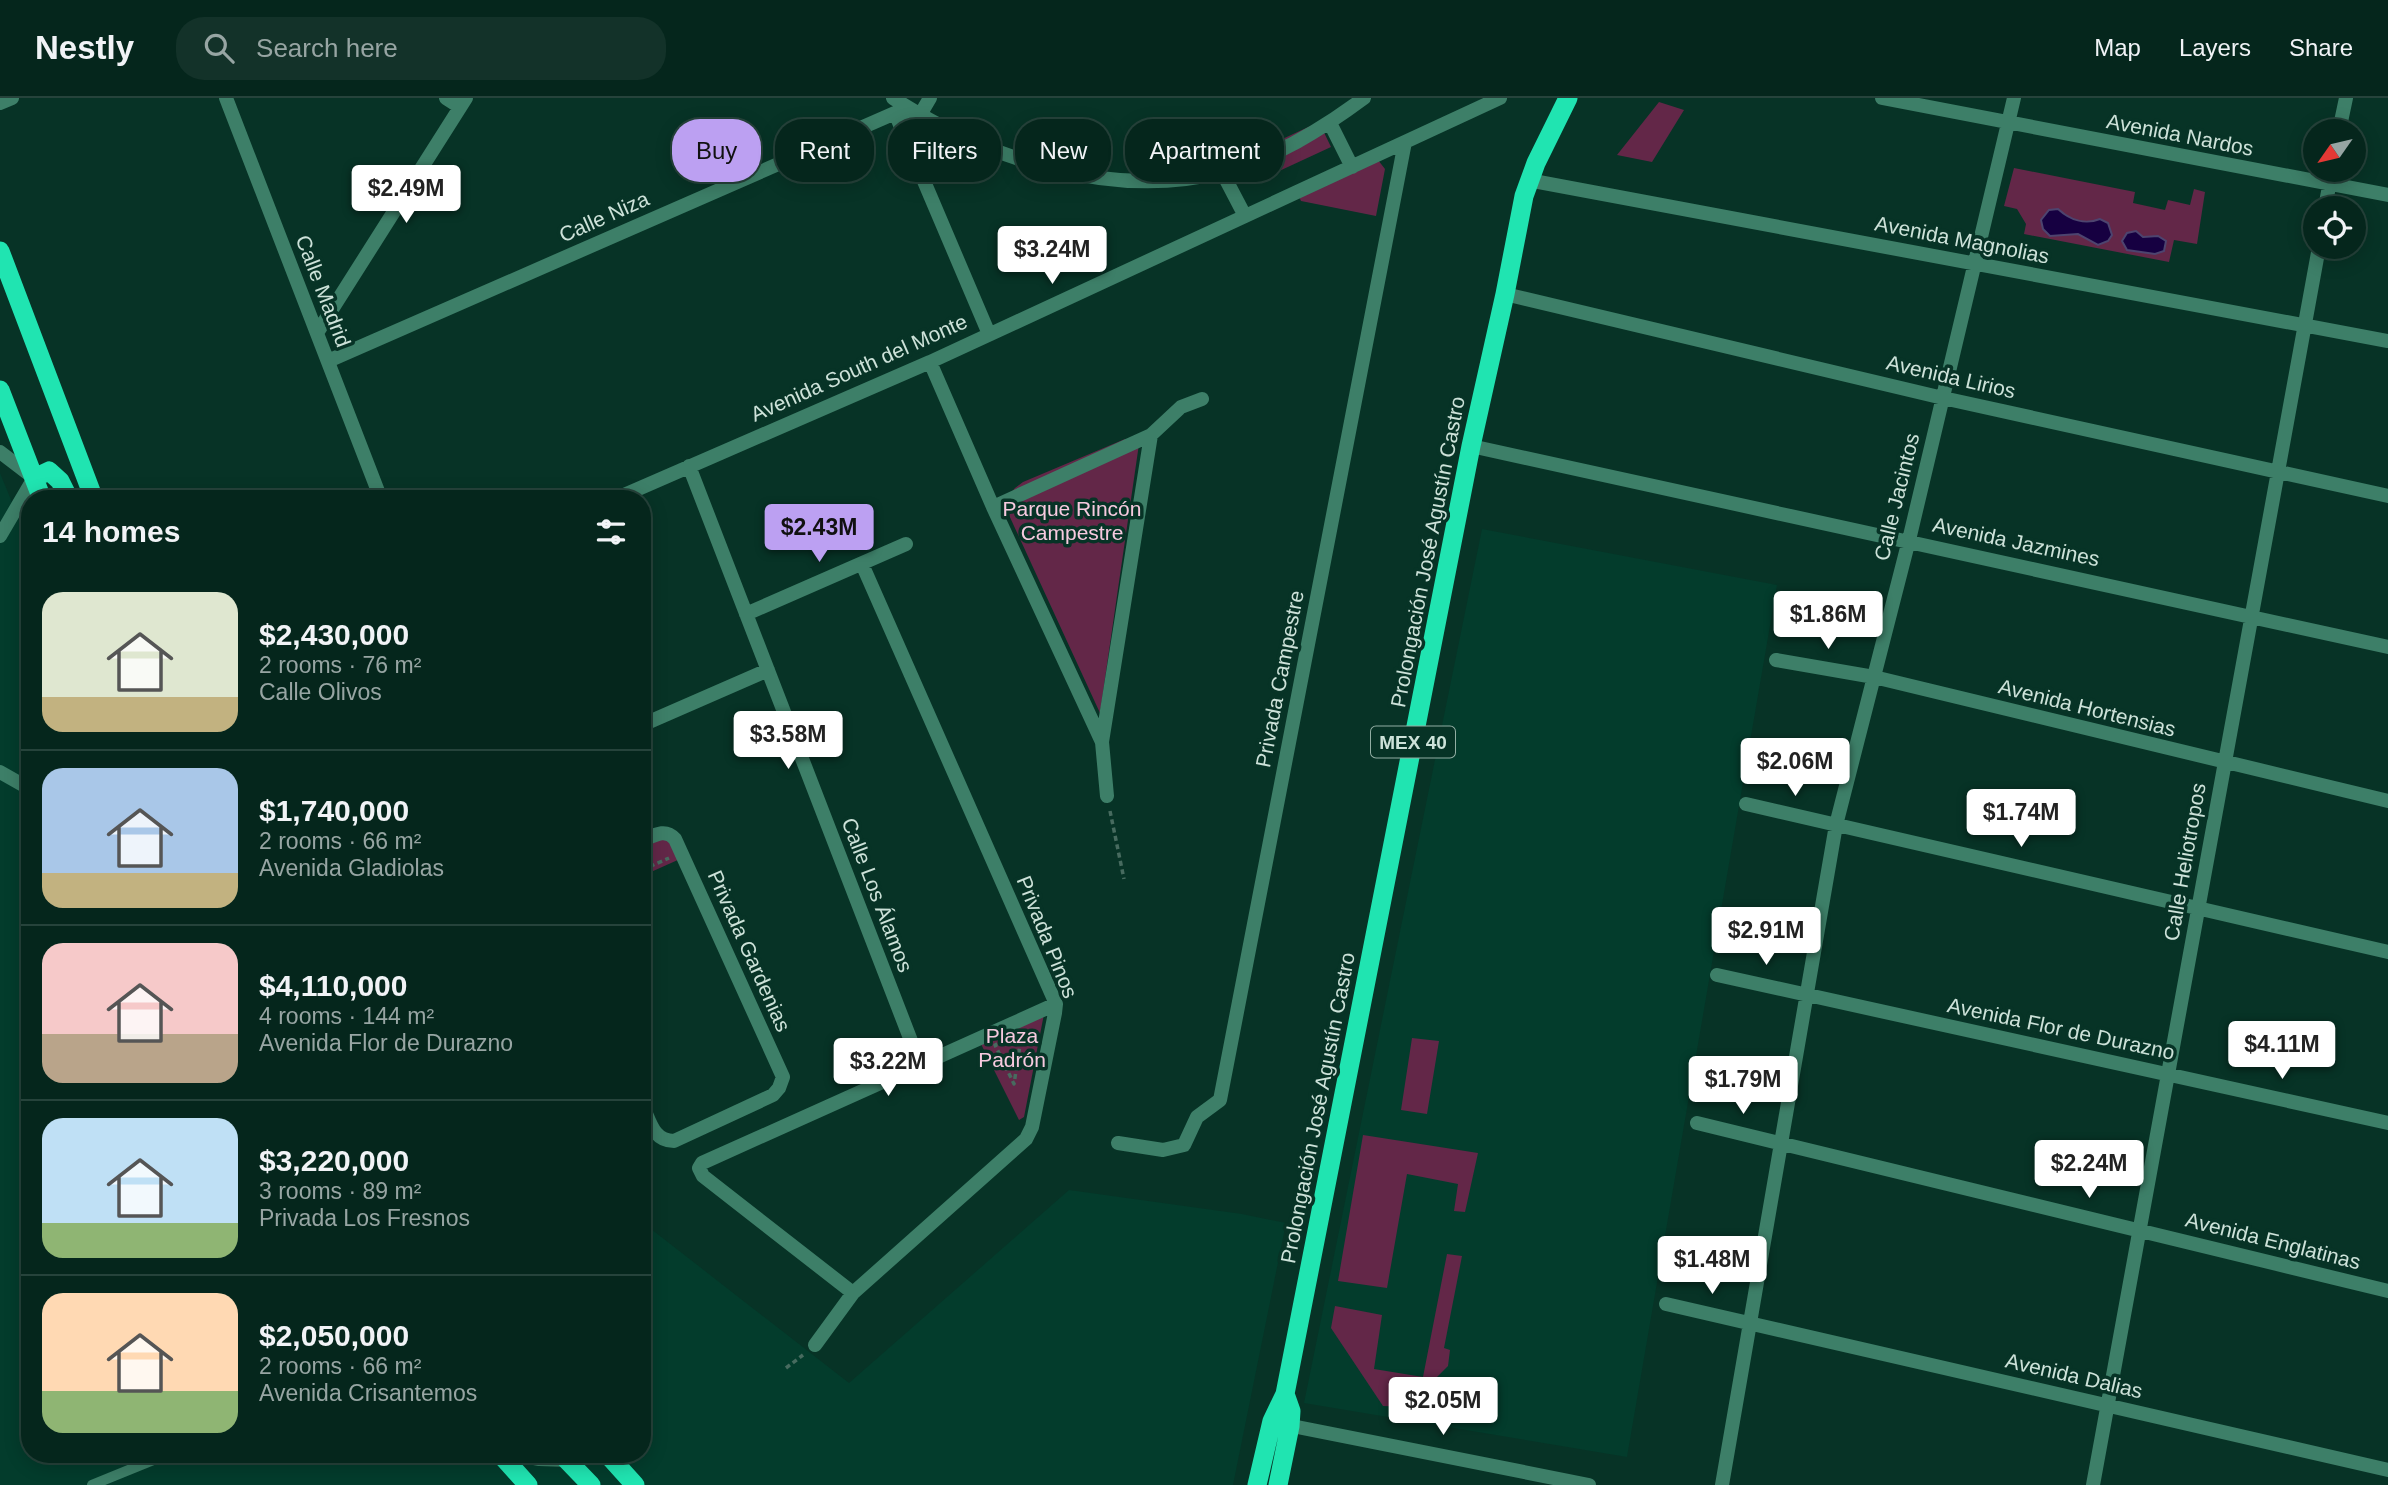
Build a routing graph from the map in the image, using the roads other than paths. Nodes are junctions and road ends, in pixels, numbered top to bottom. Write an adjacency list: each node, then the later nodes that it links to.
1 (12, 98): 12 (street)
2 (226, 98): 35 (street, Calle Madrid)
3 (446, 98): 13 (street)
4 (893, 98): 15 (street)
5 (930, 98): 15 (street)
6 (1364, 98): 18 (street)
7 (1500, 98): 19 (street, Avenida South del Monte)
8 (1568, 98): 23 (highway, Prolongación José Agustín Castro / MEX 40)
9 (1882, 98): 17 (street, Avenida Nardos)
10 (2014, 98): 17 (street, Calle Jacintos)
11 (2346, 98): 16 (street)
12 (0, 103)
13 (463, 103): 35 (street)
14 (895, 113): 15 (street, Calle Niza); 36 (street); 38 (street, Calle Niza)
15 (920, 115): 22 (street)
16 (2342, 119)
17 (2008, 122): 26 (street, Avenida Nardos); 32 (street, Calle Jacintos)
18 (1330, 123): 20 (street); 21 (street)
19 (1405, 142): 21 (street, Avenida South del Monte); 88 (street, Privada Campestre)
20 (1284, 147)
21 (1352, 167): 29 (street, Avenida South del Monte)
22 (1125, 179)
23 (1528, 180): 32 (street, Avenida Magnolias); 33 (highway, Prolongación José Agustín Castro / MEX 40)
24 (1227, 182): 29 (street)
25 (2330, 182): 26 (street)
26 (2330, 185): 27 (street, Avenida Nardos); 28 (street)
27 (2388, 195)
28 (2328, 196)
29 (1245, 216): 36 (street, Avenida South del Monte)
30 (0, 251): 52 (highway)
31 (2317, 259): 34 (street, Calle Heliotropos)
32 (1975, 264): 34 (street, Avenida Magnolias); 41 (street, Calle Jacintos)
33 (1505, 294): 41 (street, Avenida Lirios); 44 (highway, Prolongación José Agustín Castro / MEX 40)
34 (2304, 325): 37 (street, Avenida Magnolias); 47 (street, Calle Heliotropos)
35 (317, 333): 38 (street, Calle Madrid)
36 (989, 334): 39 (street, Avenida South del Monte)
37 (2388, 341)
38 (328, 361): 53 (street, Calle Madrid)
39 (930, 362): 46 (street, Avenida South del Monte); 57 (street)
40 (0, 390): 48 (highway)
41 (1943, 398): 47 (street, Avenida Lirios); 59 (street, Calle Jacintos)
42 (1202, 399): 43 (street)
43 (1151, 435): 57 (street); 69 (street)
44 (1471, 446): 59 (street, Avenida Jazmines); 97 (highway, Prolongación José Agustín Castro / MEX 40)
45 (0, 452): 48 (street)
46 (689, 466): 54 (street, Avenida South del Monte); 62 (street, Calle Los Álamos)
47 (2278, 471): 55 (street, Avenida Lirios); 63 (street, Calle Heliotropos)
48 (34, 478): 49 (street); 50 (highway); 51 (highway)
49 (27, 490)
50 (39, 490)
51 (64, 490)
52 (91, 490)
53 (378, 490)
54 (635, 490)
55 (2388, 496)
56 (21, 500): 58 (street)
57 (993, 507): 69 (street)
58 (0, 536)
59 (1909, 540): 63 (street, Avenida Jazmines); 67 (street, Calle Jacintos)
60 (906, 544): 61 (street)
61 (862, 564): 62 (street); 82 (street, Privada Pinos)
62 (746, 614): 66 (street, Calle Los Álamos)
63 (2251, 616): 64 (street, Avenida Jazmines); 70 (street, Calle Heliotropos)
64 (2388, 647)
65 (1776, 660): 67 (street, Avenida Hortensias)
66 (768, 670): 68 (street); 83 (street, Calle Los Álamos)
67 (1874, 677): 70 (street, Avenida Hortensias); 76 (street, Calle Jacintos)
68 (651, 721)
69 (1102, 742): 73 (street)
70 (2225, 763): 74 (street, Avenida Hortensias); 78 (street, Calle Heliotropos)
71 (0, 772): 72 (street)
72 (21, 784)
73 (1107, 796)
74 (2388, 801)
75 (1746, 804): 76 (street)
76 (1836, 825): 78 (street); 81 (street, Calle Jacintos)
77 (651, 837): 87 (street, Privada Gardenias)
78 (2198, 908): 79 (street); 84 (street, Calle Heliotropos)
79 (2388, 952)
80 (1717, 975): 81 (street, Avenida Flor de Durazno)
81 (1807, 994): 84 (street, Avenida Flor de Durazno); 89 (street, Calle Jacintos)
82 (1056, 1004): 83 (street); 92 (street, Privada Pinos)
83 (920, 1065): 92 (street)
84 (2168, 1074): 86 (street, Avenida Flor de Durazno); 90 (street, Calle Heliotropos)
85 (1697, 1123): 89 (street, Avenida Englatinas)
86 (2388, 1123)
87 (651, 1124)
88 (1118, 1143)
89 (1781, 1143): 90 (street, Avenida Englatinas); 94 (street, Calle Jacintos)
90 (2139, 1230): 91 (street, Avenida Englatinas); 96 (street, Calle Heliotropos)
91 (2388, 1291)
92 (853, 1293): 95 (street, Privada Pinos)
93 (1665, 1304): 94 (street, Avenida Dalias)
94 (1750, 1323): 96 (street, Avenida Dalias); 110 (street, Calle Jacintos)
95 (816, 1345)
96 (2107, 1405): 102 (street, Avenida Dalias); 111 (street, Calle Heliotropos)
97 (1281, 1423): 107 (highway, Prolongación José Agustín Castro / MEX 40); 108 (highway, Prolongación José Agustín Castro / MEX 40); 109 (street)
98 (146, 1463): 103 (lane)
99 (509, 1463): 104 (highway)
100 (570, 1463): 105 (highway)
101 (615, 1463): 106 (highway)
102 (2388, 1470)
103 (92, 1485)
104 (528, 1485)
105 (592, 1485)
106 (635, 1485)
107 (1257, 1485)
108 (1278, 1485)
109 (1589, 1485)
110 (1722, 1485)
111 (2093, 1485)

